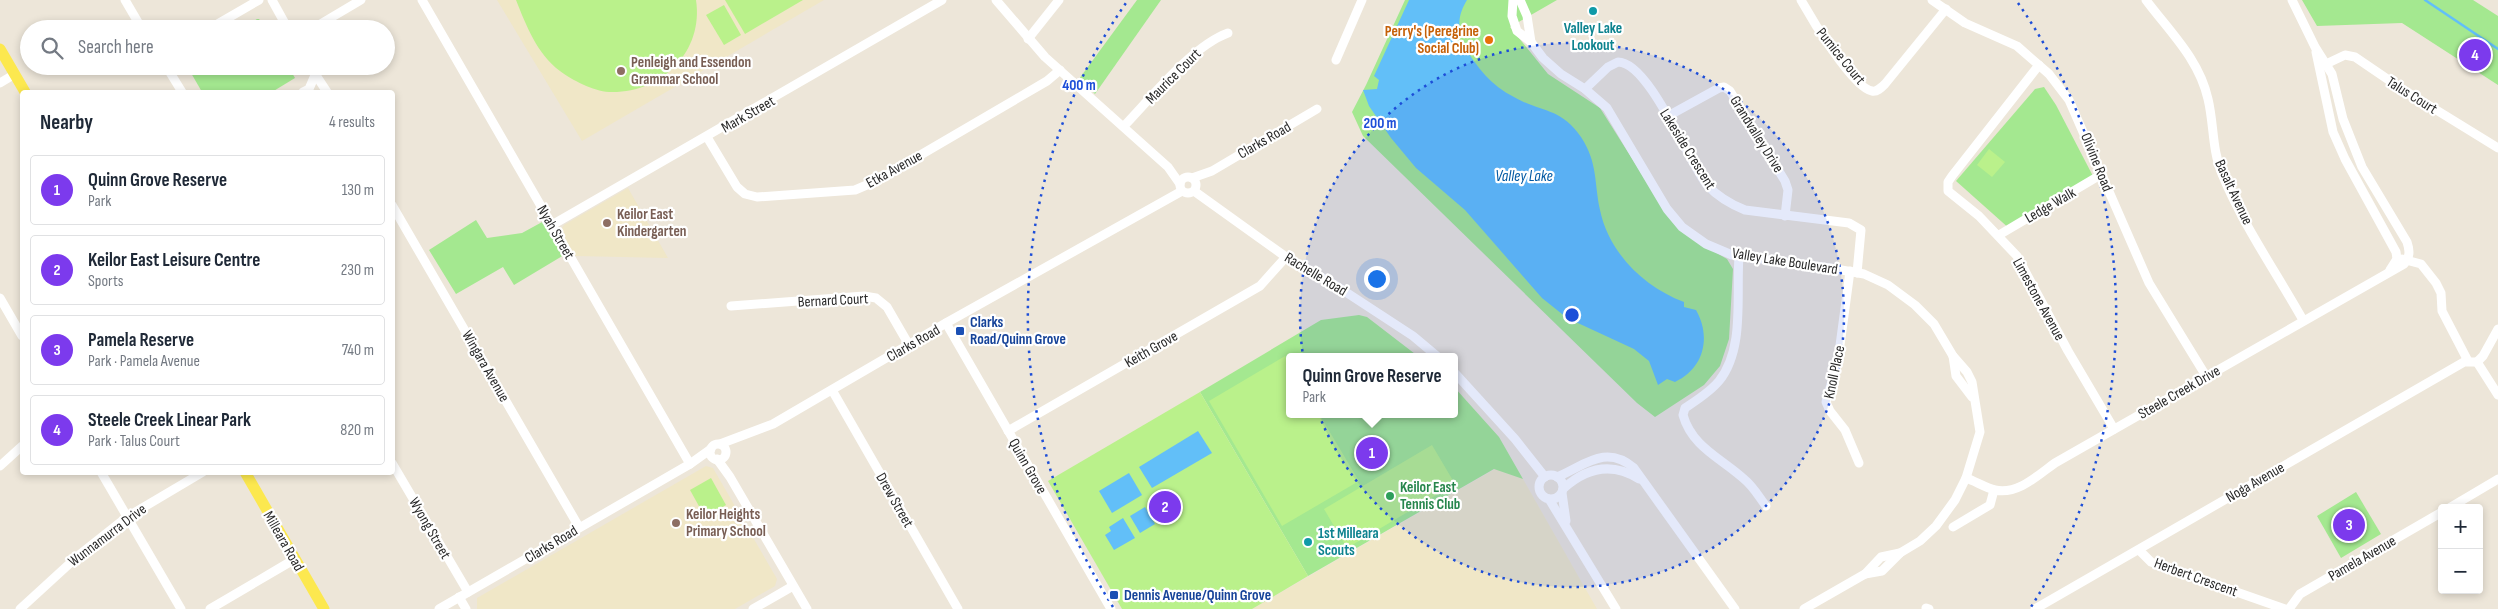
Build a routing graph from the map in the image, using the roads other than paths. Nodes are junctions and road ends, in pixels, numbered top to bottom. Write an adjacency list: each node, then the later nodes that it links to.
1 (125, 0): 17 (street)
2 (261, 0): 15 (street); 18 (street)
3 (361, 0): 20 (street)
4 (422, 0): 50 (street, Nyah Street)
5 (942, 0): 42 (street, Mark Street)
6 (996, 0): 22 (street)
7 (1059, 0): 22 (street)
8 (1362, 0): 26 (street)
9 (1513, 0): 23 (street, Valley Lake Boulevard)
10 (1520, 0): 23 (street)
11 (1800, 0): 16 (street, Pumice Court)
12 (1932, 0): 16 (street, Olivine Road)
13 (2292, 0): 24 (street)
14 (2147, 3): 60 (street, Basalt Avenue)
15 (274, 4): 19 (street)
16 (1946, 9): 28 (street, Olivine Road)
17 (137, 20)
18 (225, 20)
19 (283, 20)
20 (327, 20)
21 (1228, 34): 41 (street, Maurice Court)
22 (1028, 39): 29 (street)
23 (1531, 42): 34 (street, Valley Lake Boulevard)
24 (2315, 47): 27 (street); 54 (street)
25 (0, 49): 30 (main road)
26 (1336, 60)
27 (2326, 64): 43 (street, Talus Court); 55 (street)
28 (2039, 65): 45 (street, Olivine Road); 51 (street, Limestone Avenue)
29 (1060, 70): 41 (street); 42 (street, Etka Avenue)
30 (14, 74): 33 (street); 35 (main road)
31 (172, 75): 36 (street)
32 (315, 75): 37 (street); 38 (street)
33 (0, 83)
34 (1585, 89): 40 (street, Lakeside Crescent); 52 (street, Valley Lake Boulevard)
35 (24, 90)
36 (181, 90)
37 (307, 90)
38 (326, 90)
39 (1317, 109): 44 (street, Clarks Road)
40 (1668, 116): 49 (street, Lakeside Crescent); 49 (street, Grandvalley Drive)
41 (1124, 126): 46 (street)
42 (708, 137): 50 (street, Mark Street)
43 (2498, 148)
44 (1212, 171): 46 (street, Clarks Road); 47 (street, Clarks Road)
45 (2102, 174): 51 (street, Ledge Walk); 68 (street, Olivine Road)
46 (1185, 182): 47 (street); 47 (street); 61 (street, Clarks Road)
47 (1195, 189): 53 (street, Rachelle Road)
48 (395, 210): 98 (street, Wingara Avenue)
49 (1785, 216): 57 (street, Lakeside Crescent)
50 (552, 225): 78 (street, Nyah Street)
51 (1999, 235): 71 (street, Limestone Avenue)
52 (1739, 256): 57 (street, Valley Lake Boulevard); 94 (street)
53 (1286, 257): 65 (street, Rachelle Road); 72 (street, Keith Grove)
54 (2396, 259): 55 (street); 56 (street)
55 (2408, 259): 56 (street, Steele Creek Drive); 66 (street)
56 (2390, 270): 60 (street, Steele Creek Drive)
57 (1854, 272): 77 (street, Knoll Place); 87 (street, Valley Lake Boulevard)
58 (0, 298): 63 (street)
59 (731, 306): 64 (street, Bernard Court)
60 (2303, 320): 68 (street, Steele Creek Drive)
61 (946, 324): 64 (street, Clarks Road); 72 (street, Quinn Grove)
62 (2498, 329): 66 (street)
63 (20, 333)
64 (909, 345): 69 (street, Clarks Road)
65 (1433, 353)
66 (2472, 362): 70 (street); 100 (street, Noga Avenue)
67 (1458, 376): 85 (street)
68 (2206, 376): 71 (street, Steele Creek Drive)
69 (832, 390): 73 (street, Clarks Road); 112 (street, Drew Street)
70 (2498, 395)
71 (2114, 429): 90 (street, Steele Creek Drive)
72 (1008, 431): 113 (street, Quinn Grove)
73 (748, 435): 75 (street, Clarks Road); 75 (street, Clarks Road)
74 (20, 448): 79 (street)
75 (718, 455): 78 (street, Clarks Road); 102 (street)
76 (1601, 457): 81 (street); 86 (street); 89 (street)
77 (1859, 463)
78 (690, 464): 98 (street, Clarks Road)
79 (0, 466)
80 (395, 468): 103 (street, Wyong Street)
81 (1601, 469): 89 (street); 91 (street)
82 (103, 475): 96 (street)
83 (198, 475): 96 (street, Wunnamurra Drive)
84 (247, 475): 101 (main road, Milleara Road)
85 (1545, 477): 86 (street); 92 (street)
86 (1557, 477): 91 (street)
87 (1966, 478): 90 (street); 116 (street, Valley Lake Boulevard)
88 (2498, 479): 93 (street)
89 (1642, 481): 115 (street)
90 (1994, 490): 99 (street)
91 (1562, 491): 92 (street); 97 (street)
92 (1549, 499): 97 (street)
93 (2456, 504)
94 (1766, 506)
95 (2438, 514): 118 (street, Pamela Avenue)
96 (127, 517): 104 (street, Wunnamurra Drive); 105 (street)
97 (1567, 526): 114 (street)
98 (578, 527): 103 (street, Clarks Road)
99 (1953, 527)
100 (2139, 550): 117 (street, Noga Avenue); 118 (street, Herbert Crescent)
101 (295, 559): 106 (street); 107 (main road, Milleara Road)
102 (793, 586): 110 (street); 111 (street)
103 (464, 595): 108 (street, Clarks Road); 109 (street, Wyong Street)
104 (20, 609)
105 (181, 609)
106 (210, 609)
107 (324, 609)
108 (439, 609)
109 (466, 609)
110 (753, 609)
111 (807, 609)
112 (958, 609)
113 (1111, 609)
114 (1616, 609)
115 (1735, 609)
116 (1804, 609)
117 (2035, 609)
118 (2287, 609)

